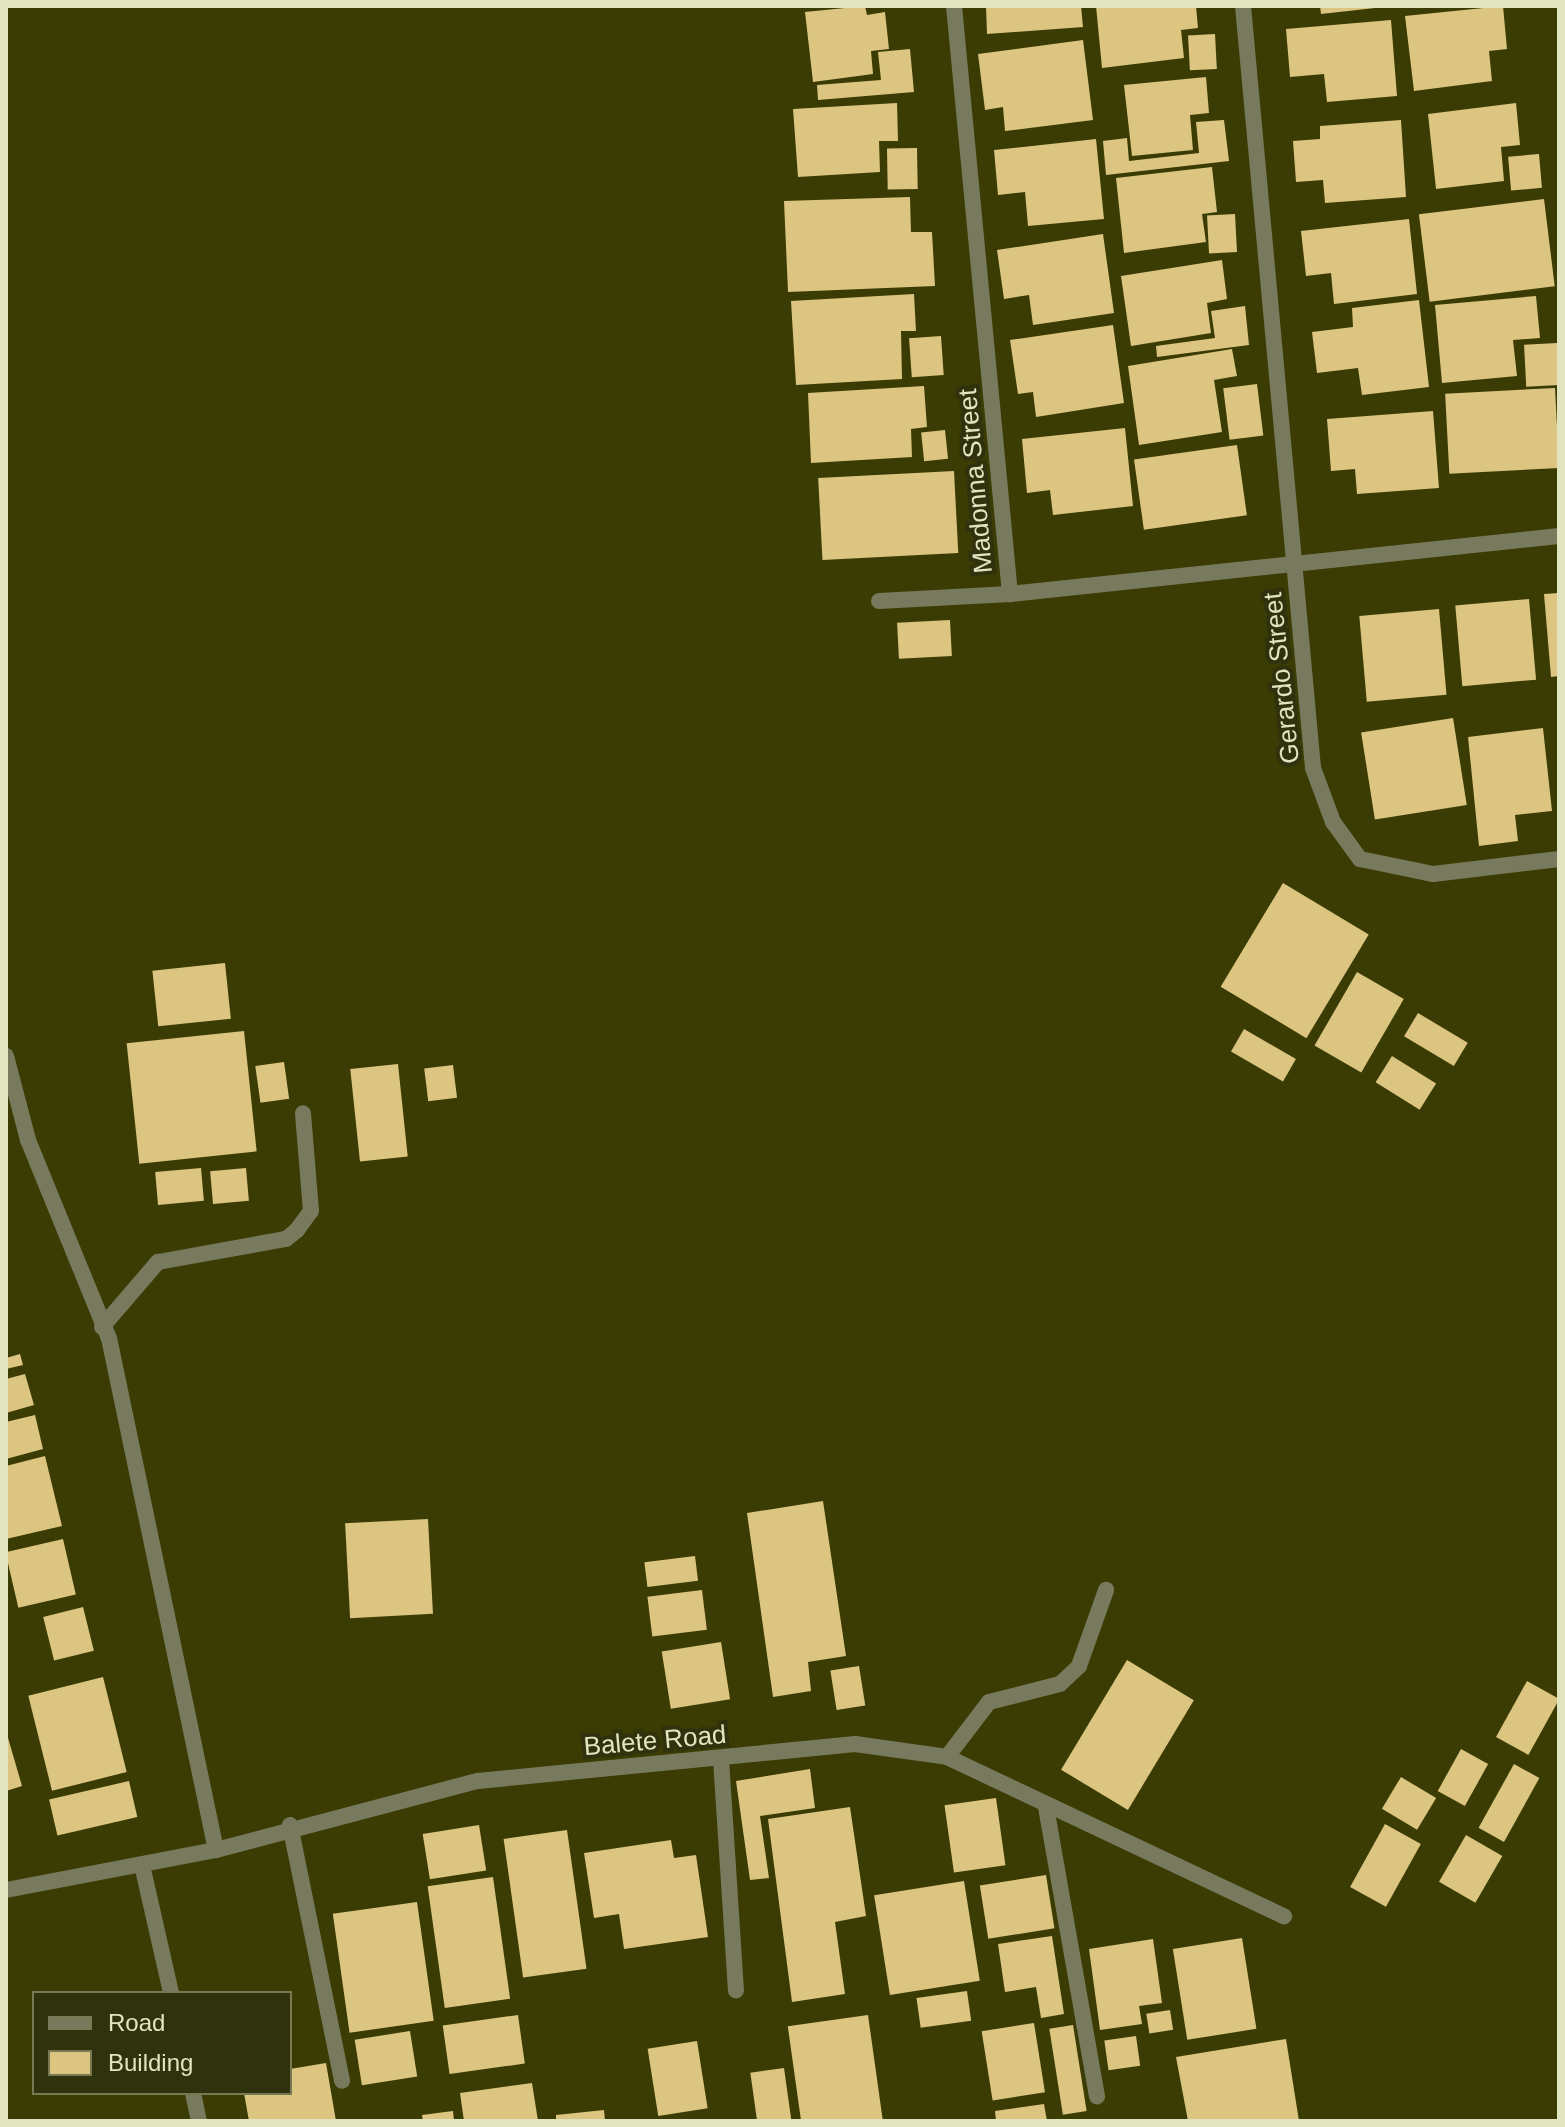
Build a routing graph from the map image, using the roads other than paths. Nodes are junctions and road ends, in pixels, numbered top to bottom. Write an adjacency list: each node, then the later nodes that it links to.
1 (954, 6): 5 (street, Madonna Street)
2 (1243, 6): 4 (street, Gerardo Street)
3 (1559, 536): 4 (street, Madonna Street)
4 (1295, 566): 5 (street, Madonna Street); 7 (street, Gerardo Street)
5 (1010, 594): 6 (street)
6 (879, 601)
7 (1559, 859)
8 (6, 1056): 10 (street)
9 (303, 1113): 10 (street)
10 (102, 1327): 16 (street)
11 (1106, 1590): 12 (street)
12 (947, 1757): 13 (street, Balete Road); 14 (street, Balete Road)
13 (721, 1759): 15 (street, Balete Road); 21 (street)
14 (1046, 1807): 19 (street, Balete Road); 24 (street)
15 (290, 1825): 16 (street, Balete Road); 22 (street)
16 (216, 1850): 17 (street, Balete Road)
17 (142, 1865): 18 (street, Balete Road); 20 (street)
18 (6, 1890)
19 (1284, 1916)
20 (171, 1991)
21 (736, 1991)
22 (342, 2081)
23 (193, 2095): 25 (street)
24 (1097, 2097)
25 (199, 2121)

